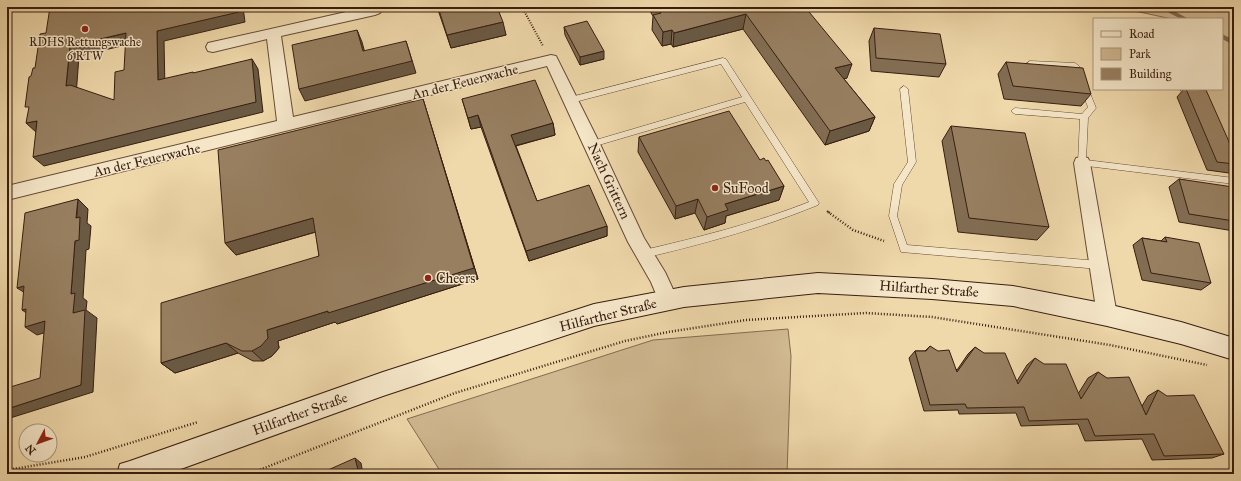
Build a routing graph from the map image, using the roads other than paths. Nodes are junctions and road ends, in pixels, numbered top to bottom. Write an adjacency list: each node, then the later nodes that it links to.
1 (375, 10): 2 (street)
2 (273, 33): 3 (street); 11 (street)
3 (213, 47)
4 (551, 60): 8 (street, Nach Grittern); 11 (street, An der Feuerwache)
5 (1025, 64): 10 (lane)
6 (904, 89): 17 (lane)
7 (748, 98): 8 (lane); 12 (lane); 16 (lane)
8 (571, 100): 12 (street, Nach Grittern)
9 (1015, 111): 10 (lane)
10 (1084, 117): 13 (lane)
11 (286, 126): 15 (street, An der Feuerwache)
12 (592, 144): 16 (street, Nach Grittern)
13 (1082, 163): 14 (lane); 17 (street)
14 (1234, 181)
15 (7, 193)
16 (644, 254): 18 (street, Nach Grittern)
17 (1099, 265): 19 (street)
18 (668, 300): 19 (main road, Hilfarther Straße); 21 (main road, Hilfarther Straße)
19 (1107, 315): 20 (main road, Hilfarther Straße)
20 (1234, 349)
21 (130, 474)

